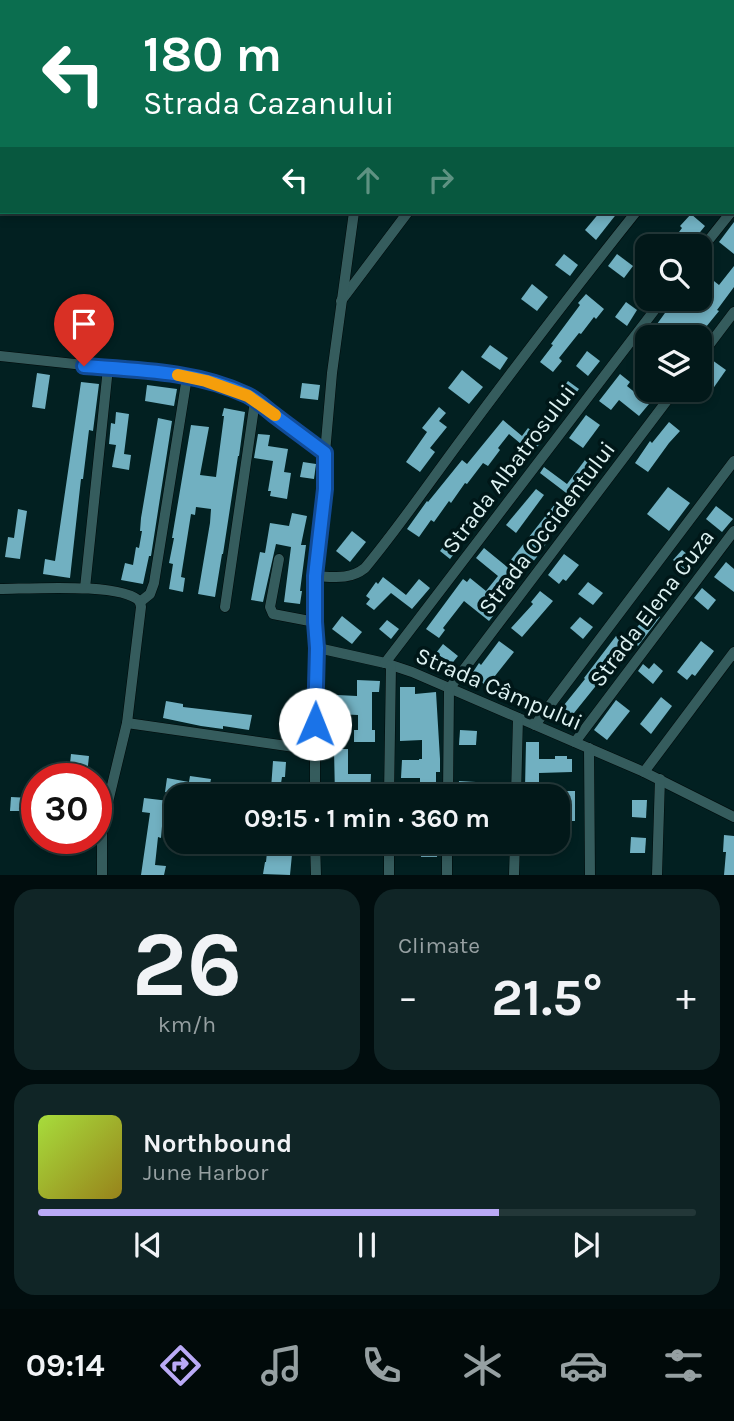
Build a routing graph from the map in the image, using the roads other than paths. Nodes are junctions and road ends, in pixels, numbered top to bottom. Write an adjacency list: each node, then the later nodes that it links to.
1 (354, 214): 6 (street)
2 (407, 214): 6 (street)
3 (634, 214): 19 (street)
4 (729, 214): 5 (street)
5 (712, 236)
6 (341, 302): 15 (street)
7 (654, 311): 27 (street, Strada Albatrosului)
8 (734, 312): 9 (street)
9 (712, 341)
10 (0, 356): 11 (street)
11 (108, 368): 12 (street); 20 (street)
12 (187, 377): 13 (street); 22 (street)
13 (256, 401): 15 (street); 23 (street)
14 (666, 402): 28 (street, Strada Occidentului)
15 (325, 453): 19 (street)
16 (734, 461): 31 (street)
17 (734, 531): 32 (street, Strada Elena Cuza)
18 (279, 559): 24 (street)
19 (315, 576): 24 (street)
20 (85, 588): 21 (street); 22 (street)
21 (0, 589)
22 (140, 602): 30 (street)
23 (225, 607)
24 (315, 622): 25 (street)
25 (317, 648): 27 (street, Strada Câmpului); 34 (street)
26 (734, 652): 35 (street)
27 (388, 664): 28 (street, Strada Câmpului); 38 (street)
28 (449, 689): 29 (street, Strada Câmpului); 39 (street)
29 (517, 718): 31 (street, Strada Câmpului); 40 (street)
30 (127, 723): 34 (street); 46 (street)
31 (535, 725): 32 (street, Strada Câmpului)
32 (575, 742): 33 (street, Strada Câmpului)
33 (589, 748): 35 (street, Strada Câmpului); 51 (street)
34 (315, 751): 37 (street)
35 (644, 772): 36 (street, Strada Câmpului)
36 (660, 779): 41 (street, Strada Câmpului); 52 (street)
37 (315, 784)
38 (389, 784)
39 (448, 784)
40 (516, 784)
41 (734, 817)
42 (315, 854): 47 (street)
43 (389, 854): 48 (street)
44 (447, 854): 49 (street)
45 (515, 854): 50 (street)
46 (103, 875)
47 (316, 875)
48 (389, 875)
49 (447, 875)
50 (514, 875)
51 (590, 875)
52 (657, 875)

